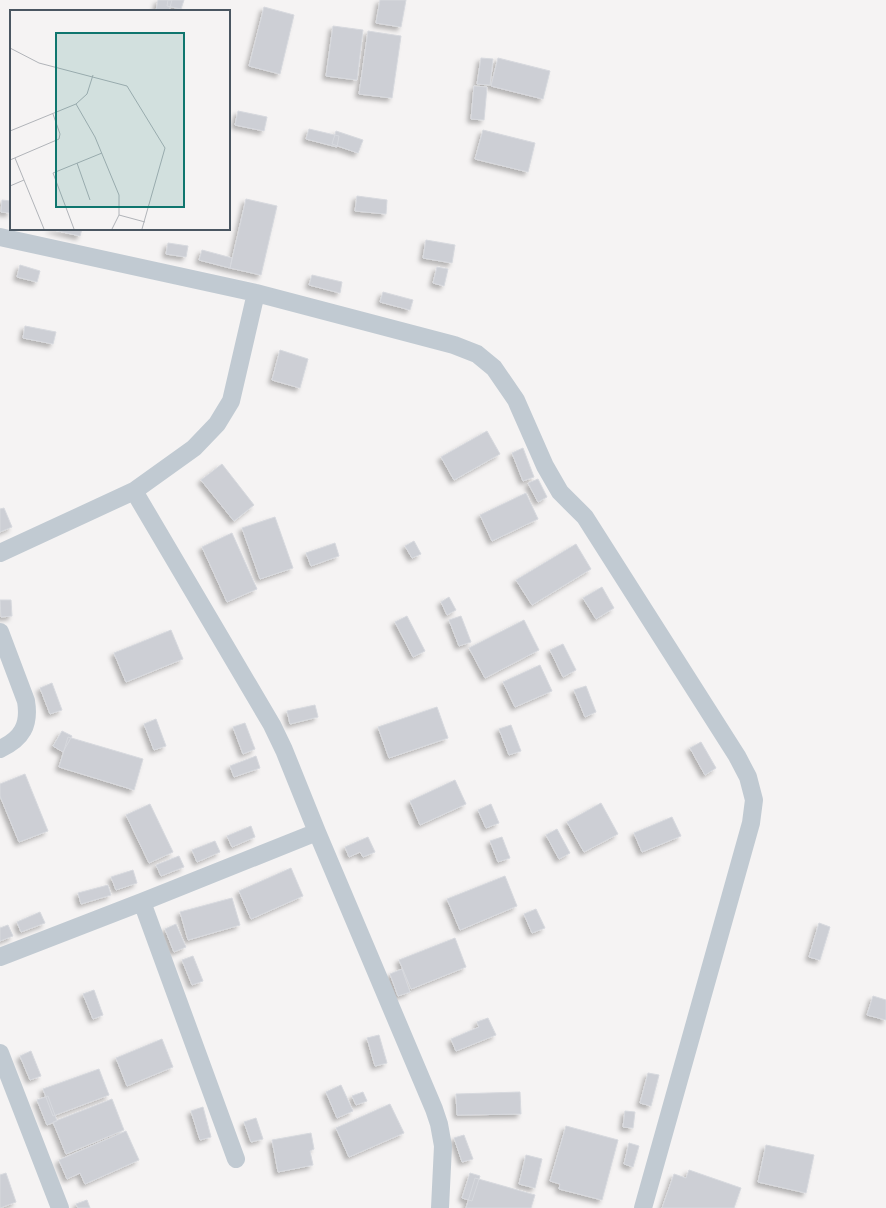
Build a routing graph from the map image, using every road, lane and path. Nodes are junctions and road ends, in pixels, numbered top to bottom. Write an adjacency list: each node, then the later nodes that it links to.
1 (0, 237): 2 (street)
2 (256, 293): 3 (street); 14 (street)
3 (134, 491): 4 (street); 7 (street)
4 (0, 553)
5 (0, 632): 6 (street)
6 (0, 749)
7 (317, 832): 8 (street); 13 (street)
8 (142, 902): 9 (street); 11 (street)
9 (0, 957)
10 (0, 1053): 12 (street)
11 (236, 1159)
12 (60, 1208)
13 (440, 1208)
14 (643, 1208)

